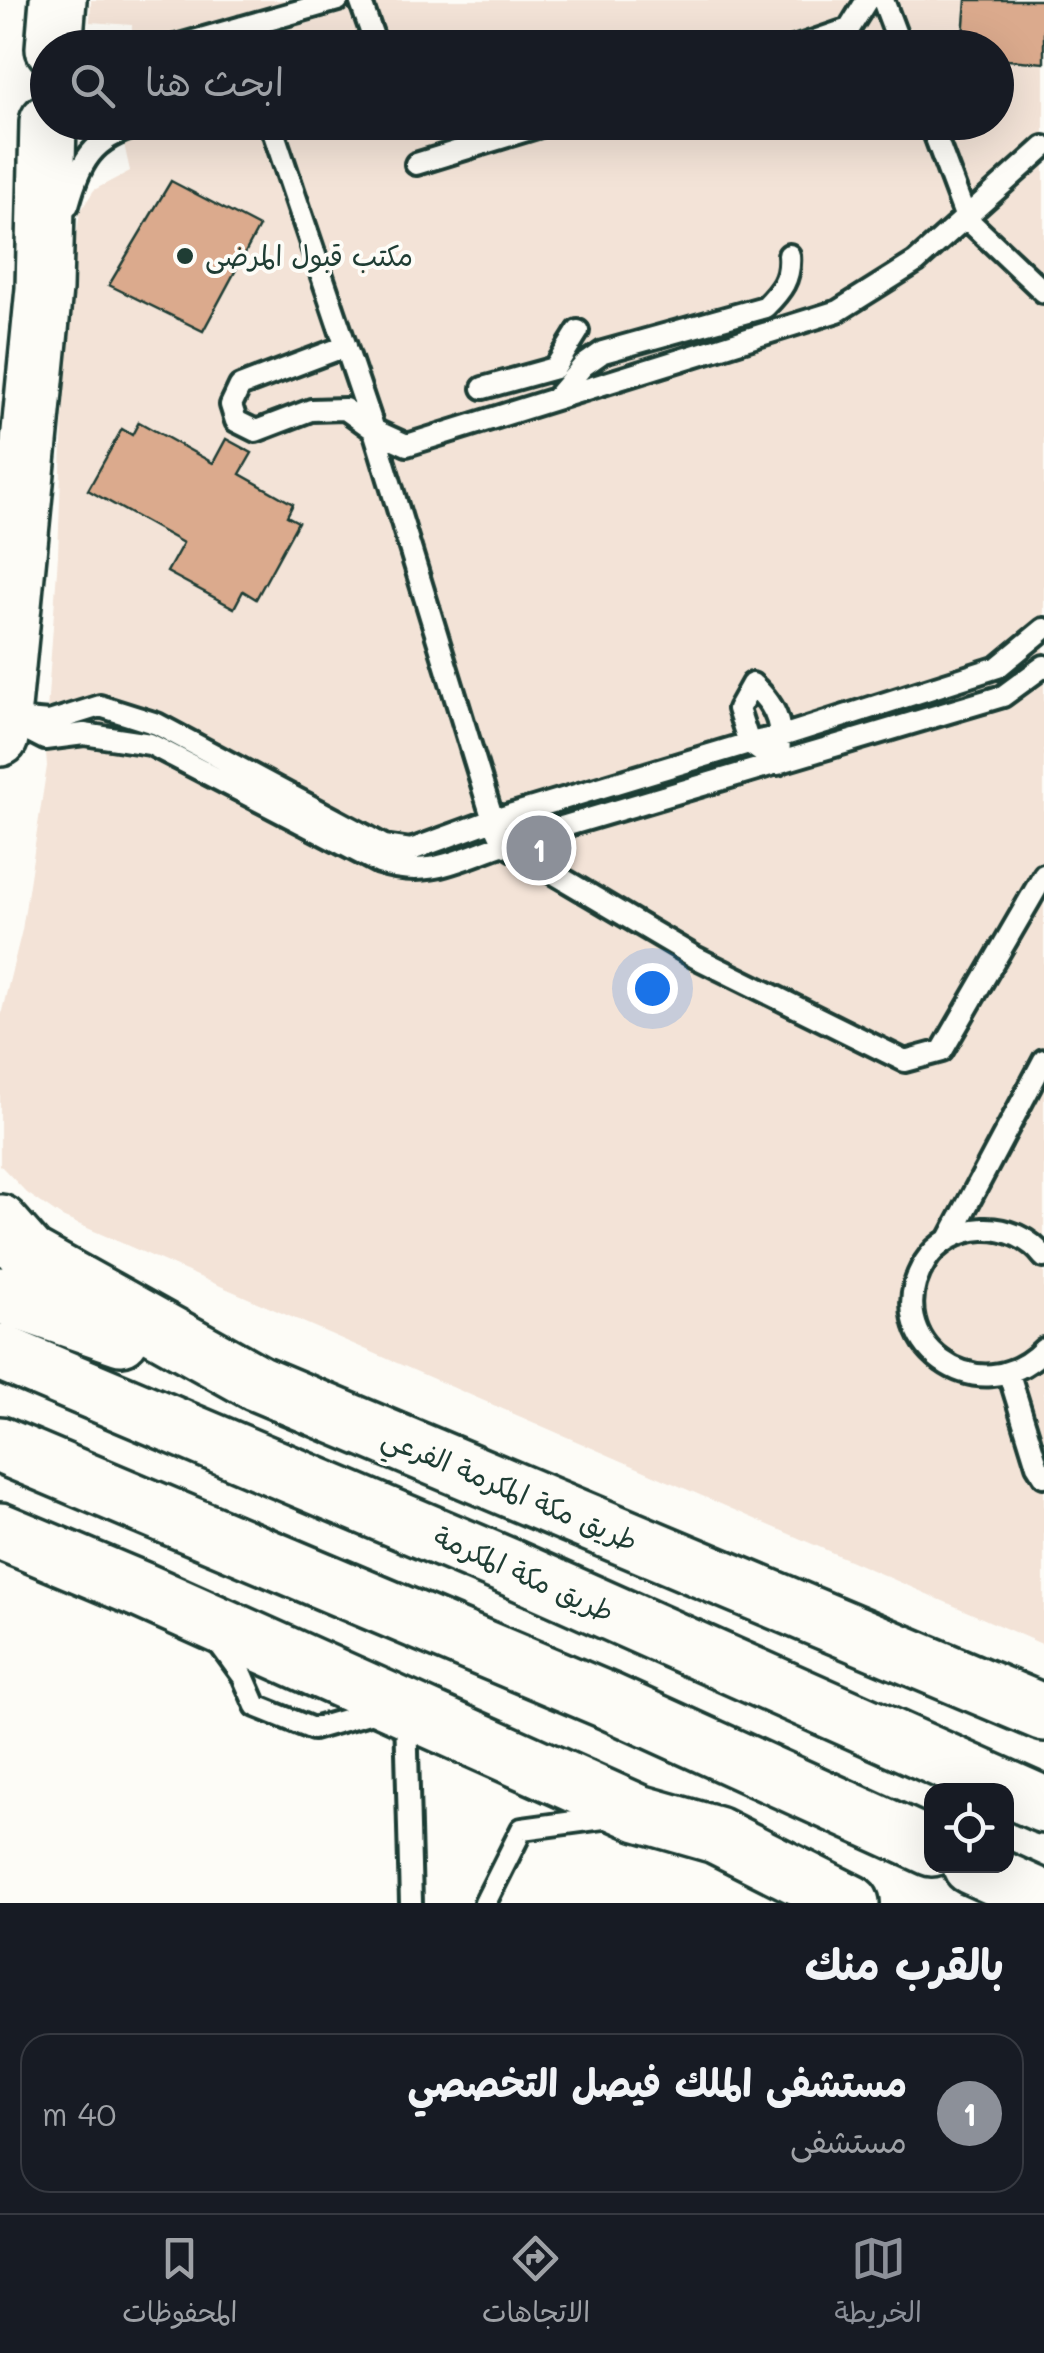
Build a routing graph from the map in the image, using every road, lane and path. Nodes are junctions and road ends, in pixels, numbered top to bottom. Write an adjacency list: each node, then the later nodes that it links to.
1 (58, 0): 8 (main road)
2 (67, 0): 9 (lane)
3 (338, 0): 7 (lane)
4 (360, 0): 12 (lane)
5 (867, 0): 13 (lane)
6 (883, 0): 14 (lane)
7 (242, 26): 10 (lane); 11 (lane)
8 (56, 30)
9 (71, 30)
10 (229, 30)
11 (243, 30)
12 (371, 30)
13 (846, 30)
14 (894, 30)
15 (48, 140): 24 (main road)
16 (100, 140): 24 (lane)
17 (276, 140): 27 (lane)
18 (494, 140): 21 (lane)
19 (937, 140): 22 (lane)
20 (1044, 147): 22 (lane)
21 (416, 164)
22 (966, 218): 25 (lane); 29 (lane)
23 (788, 256): 29 (lane)
24 (44, 289): 33 (main road)
25 (1044, 292)
26 (578, 332): 28 (lane)
27 (346, 346): 30 (lane); 30 (lane)
28 (482, 388)
29 (554, 400): 30 (lane)
30 (374, 430): 37 (lane)
31 (1044, 629): 34 (lane)
32 (1044, 666): 36 (lane)
33 (1, 728): 37 (lane); 38 (lane)
34 (782, 736): 35 (lane); 35 (lane); 36 (lane)
35 (750, 743): 36 (lane); 37 (lane)
36 (778, 764): 38 (lane)
37 (493, 820): 38 (lane)
38 (504, 844): 39 (lane)
39 (1044, 875)
40 (1044, 1060): 42 (lane)
41 (0, 1223): 48 (main road, طريق مكة المكرمة الفرعي)
42 (948, 1239): 43 (lane); 47 (lane)
43 (1044, 1257)
44 (0, 1295): 48 (main road)
45 (1044, 1350): 47 (lane)
46 (0, 1352): 59 (main road, طريق مكة المكرمة)
47 (1009, 1374): 50 (lane)
48 (257, 1383): 54 (main road, طريق مكة المكرمة الفرعي)
49 (0, 1445): 62 (main road)
50 (1044, 1476)
51 (0, 1506): 55 (main road)
52 (0, 1531): 55 (main road)
53 (0, 1552): 55 (main road)
54 (748, 1588): 57 (main road, طريق مكة المكرمة الفرعي); 58 (main road)
55 (141, 1590): 56 (main road)
56 (402, 1710): 60 (main road); 65 (lane)
57 (1044, 1712)
58 (1044, 1740)
59 (1044, 1804)
60 (640, 1814): 61 (main road); 66 (lane)
61 (716, 1835): 67 (main road); 68 (main road)
62 (924, 1844)
63 (987, 1873): 64 (main road)
64 (1044, 1898)
65 (411, 1903)
66 (484, 1903)
67 (851, 1903)
68 (875, 1903)

